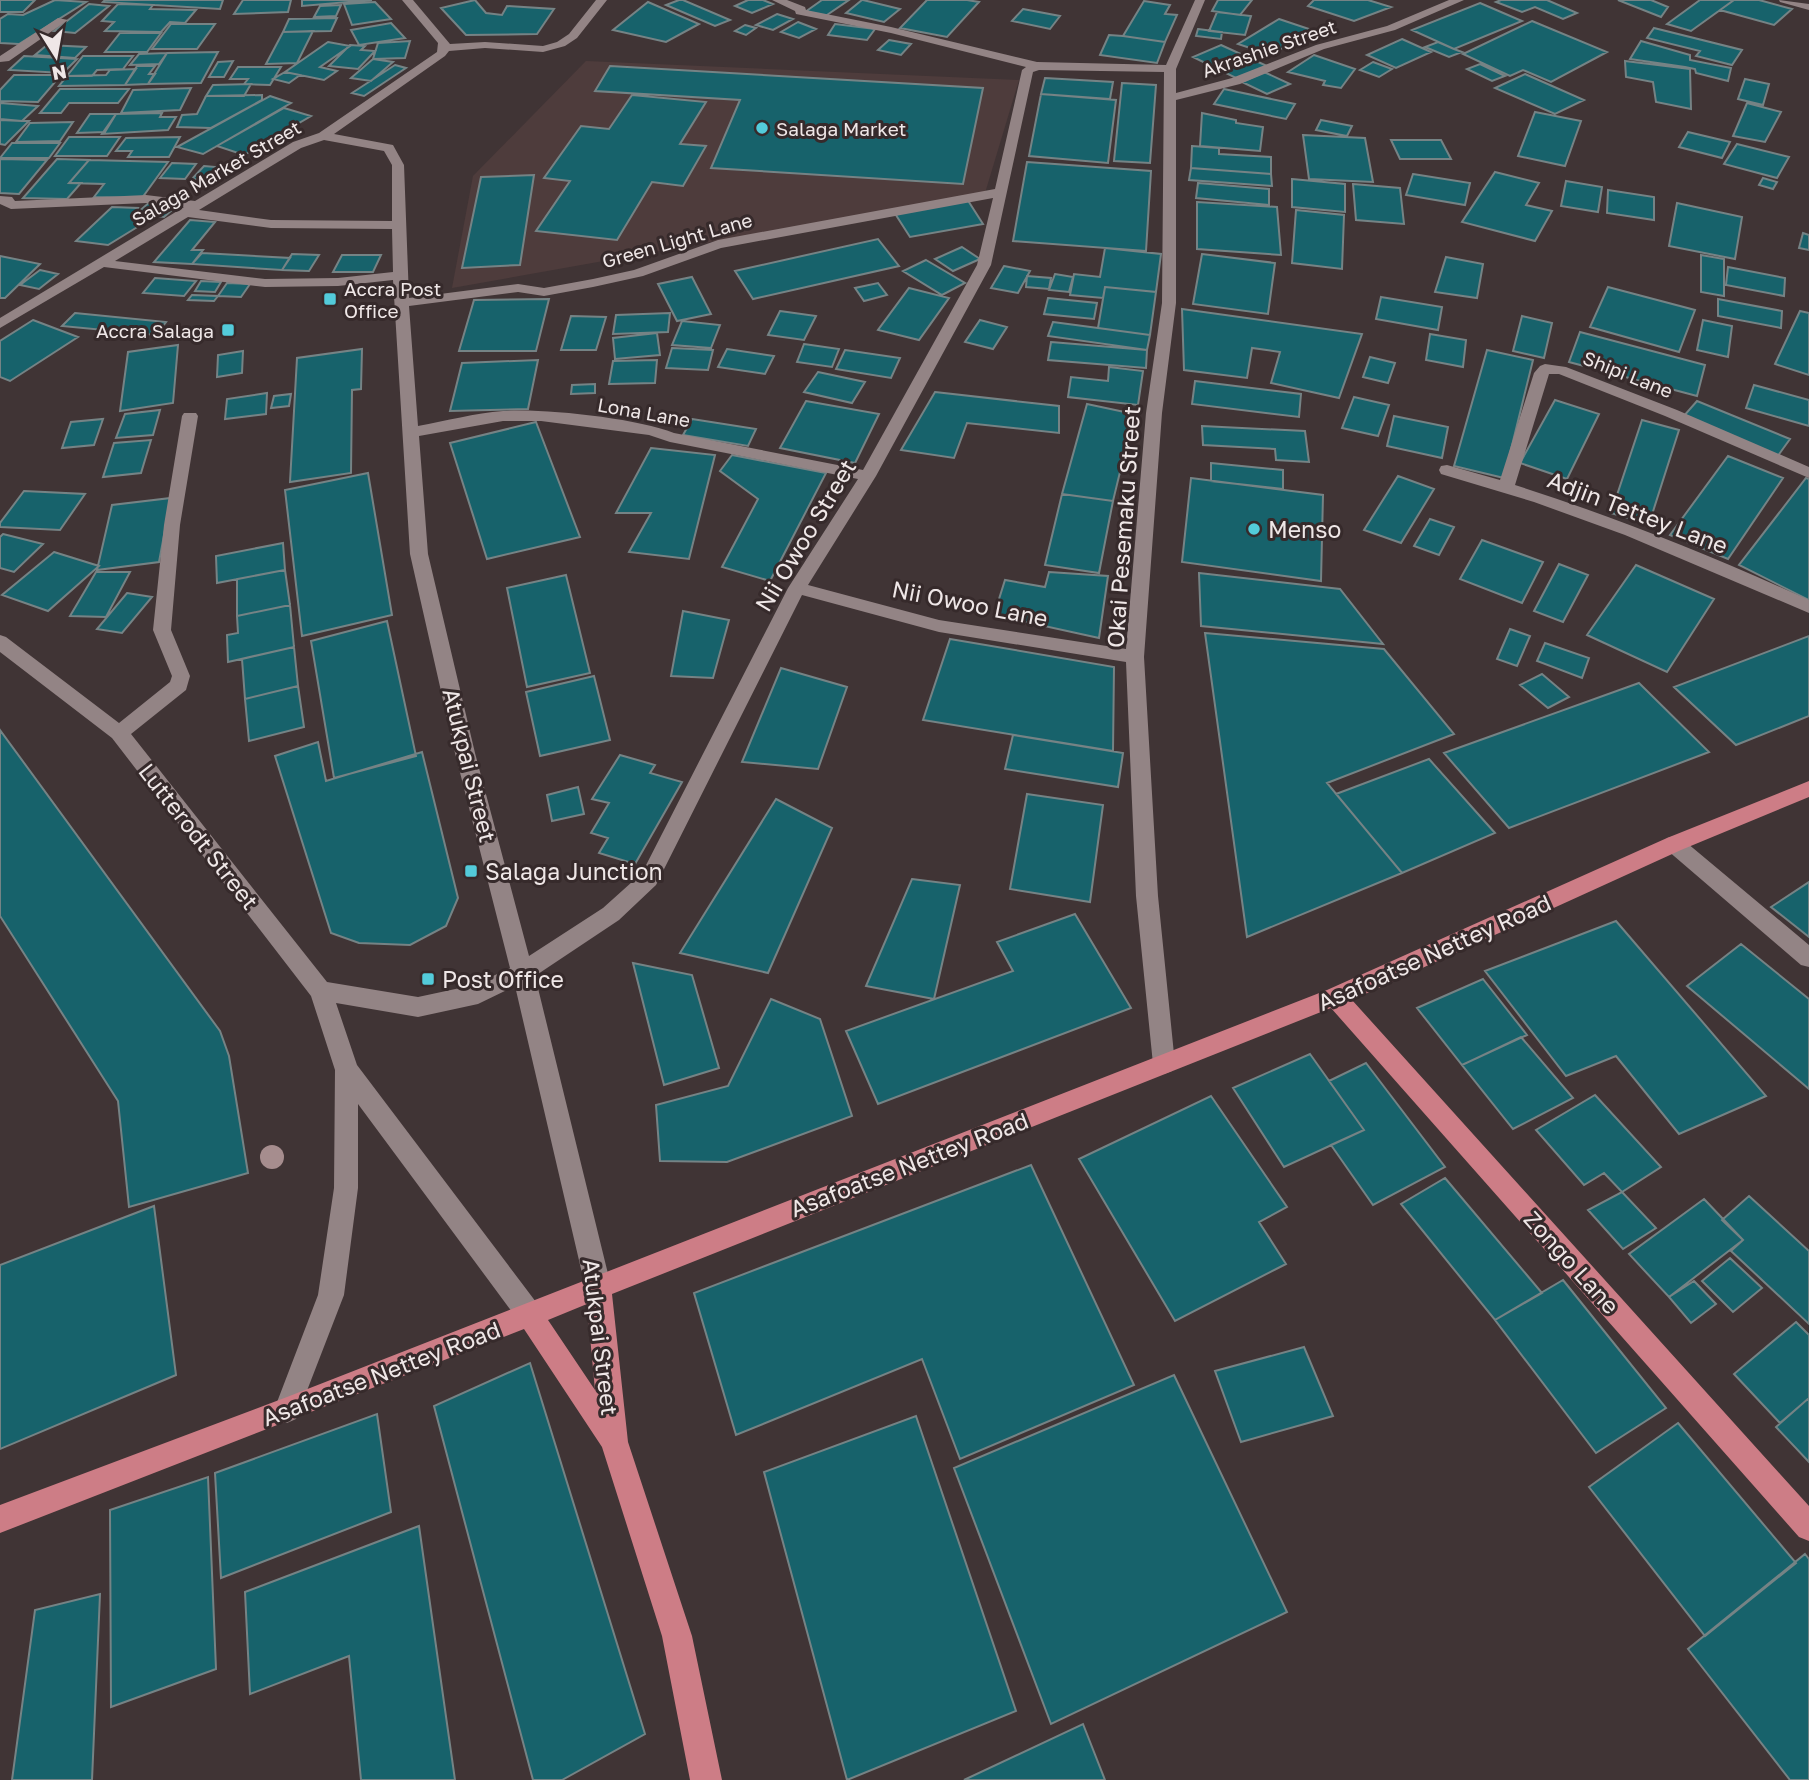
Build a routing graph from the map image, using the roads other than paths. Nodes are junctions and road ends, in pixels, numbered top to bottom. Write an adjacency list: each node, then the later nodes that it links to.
1 (407, 0): 9 (street)
2 (602, 0): 9 (street)
3 (777, 0): 11 (street)
4 (1200, 0): 12 (street, Okai Pesemaku Street)
5 (1459, 0): 13 (street, Akrashie Street)
6 (1784, 0): 7 (street)
7 (1809, 7)
8 (62, 20): 10 (street)
9 (445, 48): 14 (street, Salaga Market Street)
10 (0, 59)
11 (1037, 66): 12 (street); 15 (street, Nii Owoo Street)
12 (1170, 69): 13 (street, Okai Pesemaku Street)
13 (1169, 98): 33 (street, Okai Pesemaku Street)
14 (323, 136): 17 (street, Salaga Market Street); 19 (street, Atukpai Street)
15 (1002, 192): 22 (street, Green Light Lane); 28 (street, Nii Owoo Street)
16 (0, 200): 17 (street)
17 (197, 205): 18 (street, Salaga Market Street)
18 (184, 212): 19 (street); 20 (street, Salaga Market Street)
19 (400, 225): 21 (street, Atukpai Street)
20 (101, 263): 21 (street); 23 (street, Salaga Market Street)
21 (400, 275): 22 (street, Atukpai Street)
22 (402, 303): 25 (street, Atukpai Street)
23 (0, 324)
24 (190, 416): 34 (street)
25 (411, 432): 28 (street, Lona Lane); 38 (street, Atukpai Street)
26 (1447, 470): 29 (street, Adjin Tettey Lane)
27 (1809, 473): 29 (street, Shipi Lane)
28 (868, 476): 30 (street, Nii Owoo Street)
29 (1506, 487): 31 (street, Adjin Tettey Lane)
30 (797, 588): 33 (street, Nii Owoo Lane); 38 (street, Nii Owoo Street)
31 (1809, 607)
32 (0, 642): 34 (street, Lutterodt Street)
33 (1135, 657): 41 (street, Okai Pesemaku Street)
34 (118, 733): 39 (street, Lutterodt Street)
35 (1809, 789): 36 (main road, Asafoatse Nettey Road)
36 (1674, 844): 37 (street); 40 (main road, Asafoatse Nettey Road)
37 (1809, 958)
38 (523, 972): 39 (street, Nii Owoo Street); 43 (street, Atukpai Street)
39 (321, 991): 42 (street, Lutterodt Street)
40 (1335, 997): 41 (main road, Asafoatse Nettey Road); 48 (main road, Zongo Lane)
41 (1164, 1064): 43 (main road, Asafoatse Nettey Road)
42 (347, 1070): 44 (street); 45 (street)
43 (598, 1286): 44 (main road, Asafoatse Nettey Road); 46 (main road, Atukpai Street)
44 (530, 1315): 45 (main road, Asafoatse Nettey Road); 46 (main road)
45 (287, 1410): 47 (main road, Asafoatse Nettey Road)
46 (614, 1442): 49 (main road)
47 (0, 1519)
48 (1809, 1527)
49 (706, 1780)

